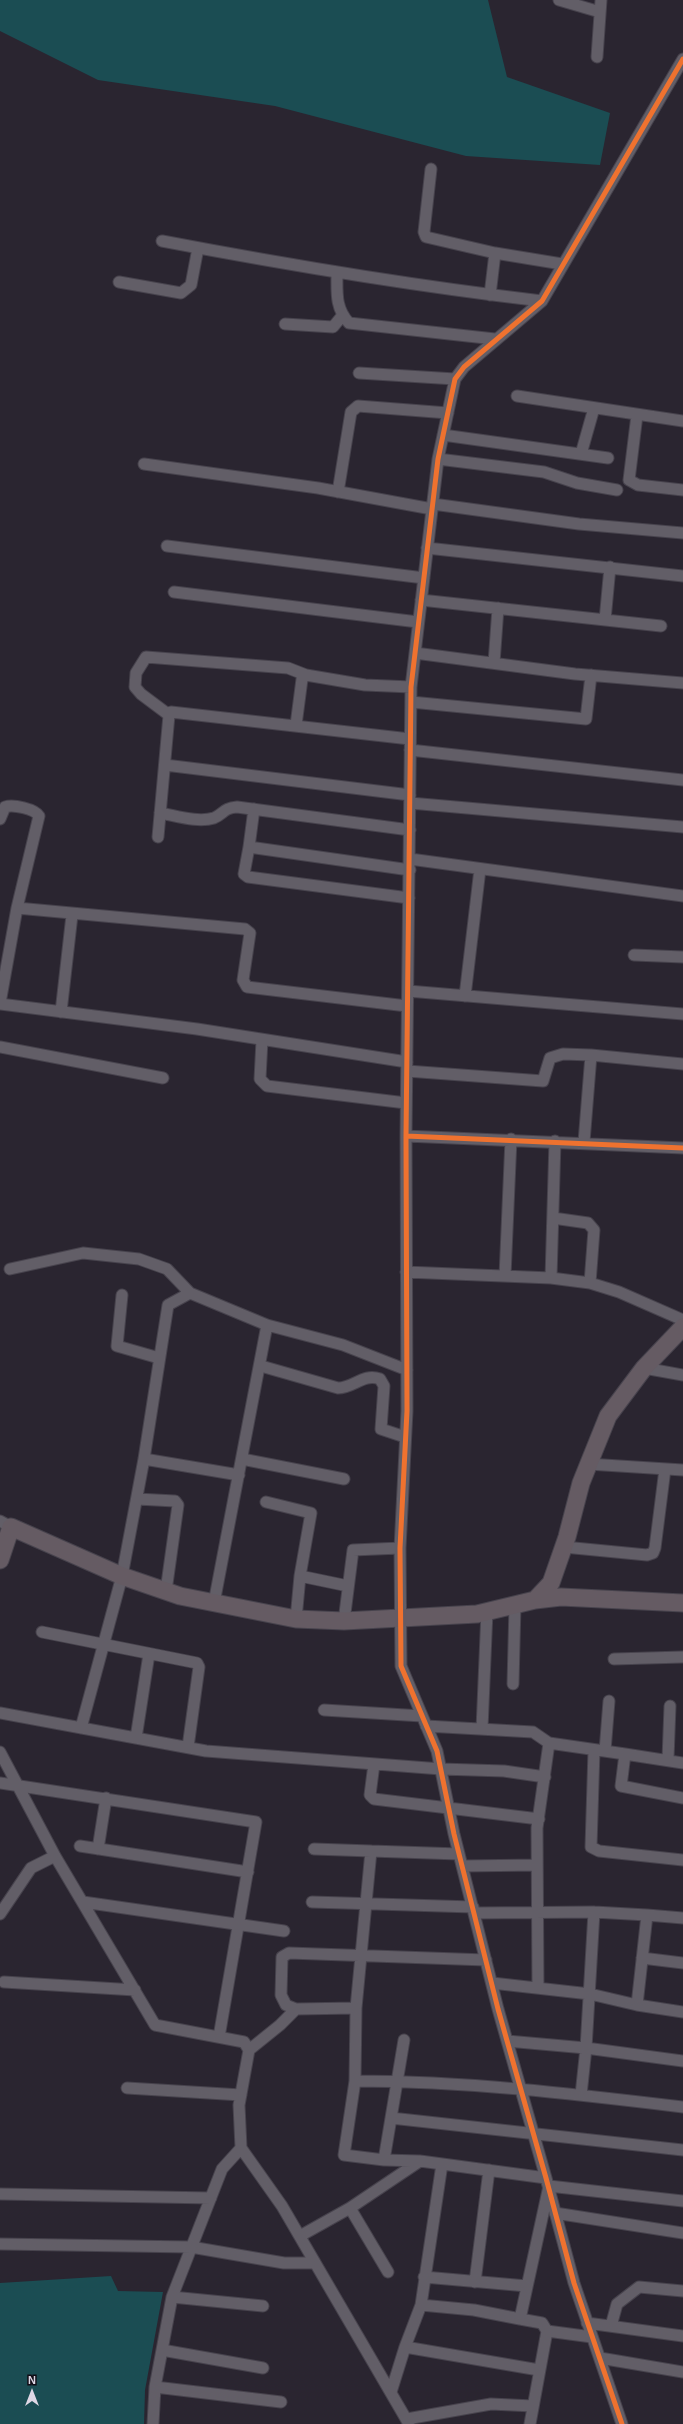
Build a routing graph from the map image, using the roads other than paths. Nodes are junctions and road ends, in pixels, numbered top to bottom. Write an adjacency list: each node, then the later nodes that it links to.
1 (559, 0): 3 (street)
2 (601, 0): 3 (street)
3 (600, 12): 4 (street)
4 (597, 57)
5 (683, 59): 10 (street)
6 (431, 169): 9 (street)
7 (162, 241): 8 (street)
8 (198, 248): 11 (street); 12 (street)
9 (495, 253): 10 (street); 13 (street)
10 (562, 264): 14 (street)
11 (337, 272): 13 (street); 15 (street)
12 (119, 282)
13 (490, 295): 14 (street)
14 (542, 301): 17 (street)
15 (342, 316): 16 (street); 17 (street)
16 (285, 324)
17 (495, 339): 19 (street)
18 (359, 373): 19 (street)
19 (455, 379): 22 (street)
20 (517, 396): 21 (street)
21 (594, 408): 23 (street); 26 (street)
22 (448, 413): 25 (street); 32 (street)
23 (637, 414): 24 (street); 31 (street)
24 (683, 421)
25 (443, 435): 26 (street); 28 (street)
26 (581, 454): 27 (street)
27 (608, 458)
28 (438, 459): 30 (street); 33 (street)
29 (144, 464): 32 (street)
30 (616, 490)
31 (683, 490)
32 (338, 492): 33 (street)
33 (432, 507): 34 (street); 36 (street)
34 (683, 533)
35 (167, 546): 39 (street)
36 (427, 548): 37 (street); 39 (street)
37 (610, 568): 38 (street); 43 (street)
38 (683, 576)
39 (424, 578): 41 (street)
40 (174, 592): 44 (street)
41 (421, 600): 42 (street); 44 (street)
42 (498, 608): 43 (street); 47 (street)
43 (605, 620): 45 (street)
44 (418, 622): 46 (street)
45 (661, 626)
46 (415, 653): 47 (street); 51 (street)
47 (494, 663): 49 (street)
48 (306, 675): 51 (street); 53 (street); 54 (street)
49 (591, 675): 50 (street); 52 (street)
50 (683, 683)
51 (411, 687): 52 (street)
52 (411, 702): 55 (street)
53 (169, 715): 54 (street); 56 (street)
54 (296, 725): 55 (street)
55 (410, 745): 57 (street); 58 (street)
56 (165, 766): 58 (street); 60 (street)
57 (683, 780)
58 (410, 799): 62 (street); 63 (street)
59 (254, 809): 60 (street); 63 (street); 65 (street)
60 (160, 813): 64 (street)
61 (0, 819): 71 (street)
62 (683, 827)
63 (410, 830): 66 (street)
64 (158, 837)
65 (249, 847): 68 (street); 70 (street)
66 (410, 859): 67 (street); 68 (street)
67 (480, 869): 69 (street); 76 (street)
68 (410, 870): 70 (street)
69 (683, 896)
70 (409, 898): 75 (street)
71 (17, 908): 72 (street); 77 (street)
72 (72, 915): 78 (street); 79 (street)
73 (634, 955): 74 (street)
74 (683, 957)
75 (408, 991): 76 (street); 78 (street)
76 (465, 996): 80 (street)
77 (0, 1003): 79 (street)
78 (407, 1006): 85 (street)
79 (61, 1012): 81 (street)
80 (683, 1014)
81 (262, 1040): 85 (street); 87 (street)
82 (0, 1047): 86 (street)
83 (591, 1055): 84 (street); 85 (street); 91 (street)
84 (683, 1064)
85 (407, 1067): 87 (street)
86 (163, 1078)
87 (406, 1103): 88 (street)
88 (406, 1136): 89 (street); 95 (street)
89 (511, 1140): 90 (street); 96 (street)
90 (555, 1141): 91 (street); 93 (street)
91 (584, 1142): 92 (street)
92 (683, 1148)
93 (553, 1218): 97 (street); 98 (street)
94 (10, 1269): 99 (street)
95 (406, 1272): 96 (street); 107 (street)
96 (505, 1276): 97 (street)
97 (551, 1278): 98 (street)
98 (590, 1283): 101 (street)
99 (190, 1293): 102 (street); 104 (street)
100 (122, 1294): 104 (street)
101 (683, 1320)
102 (267, 1325): 105 (street); 107 (street)
103 (683, 1327): 106 (main road)
104 (159, 1358): 110 (street)
105 (261, 1366): 109 (street); 111 (street)
106 (644, 1368): 108 (street); 112 (main road)
107 (407, 1370): 109 (street)
108 (683, 1375)
109 (405, 1438): 121 (street)
110 (144, 1459): 115 (street); 117 (street)
111 (242, 1459): 115 (street); 116 (street)
112 (588, 1464): 113 (street); 120 (main road)
113 (665, 1469): 114 (street); 120 (street)
114 (683, 1470)
115 (239, 1475): 128 (street)
116 (344, 1479)
117 (137, 1499): 123 (street); 126 (street)
118 (266, 1502): 124 (street)
119 (6, 1524): 122 (main road); 123 (main road)
120 (564, 1547): 127 (main road)
121 (400, 1548): 125 (street); 133 (street)
122 (0, 1560)
123 (122, 1576): 126 (main road); 136 (street)
124 (300, 1576): 125 (street); 132 (street)
125 (348, 1586): 134 (street)
126 (166, 1591): 128 (main road)
127 (535, 1600): 129 (main road); 130 (main road)
128 (214, 1603): 132 (main road)
129 (683, 1603)
130 (515, 1605): 131 (main road); 140 (street)
131 (487, 1612): 133 (main road); 147 (street)
132 (296, 1619): 134 (main road)
133 (402, 1619): 134 (main road); 145 (street)
134 (344, 1621)
135 (42, 1632): 136 (street)
136 (103, 1645): 137 (street); 146 (street)
137 (149, 1654): 148 (street); 150 (street)
138 (683, 1657): 139 (street)
139 (614, 1659)
140 (513, 1684)
141 (609, 1701): 152 (street)
142 (670, 1706): 155 (street)
143 (324, 1710): 145 (street)
144 (0, 1713): 146 (street)
145 (424, 1721): 147 (street); 158 (street)
146 (81, 1728): 148 (street)
147 (482, 1729): 149 (street)
148 (136, 1738): 150 (street)
149 (549, 1743): 151 (street); 159 (street)
150 (188, 1747): 157 (street)
151 (594, 1750): 152 (street); 172 (street)
152 (605, 1751): 154 (street)
153 (0, 1752): 161 (street)
154 (625, 1754): 155 (street); 163 (street)
155 (668, 1759): 156 (street)
156 (683, 1763)
157 (374, 1764): 158 (street); 164 (street)
158 (441, 1768): 159 (street); 164 (street)
159 (544, 1777): 165 (street)
160 (0, 1783): 161 (street)
161 (18, 1784): 162 (street); 171 (street)
162 (106, 1798): 167 (street); 175 (street)
163 (683, 1798)
164 (448, 1807): 165 (street); 170 (street)
165 (538, 1820): 173 (street)
166 (80, 1846): 167 (street)
167 (98, 1849): 175 (street)
168 (314, 1849): 169 (street)
169 (372, 1851): 170 (street); 178 (street)
170 (459, 1854): 174 (street)
171 (55, 1856): 176 (street); 182 (street)
172 (683, 1860)
173 (538, 1865): 174 (street); 180 (street)
174 (462, 1866): 179 (street)
175 (248, 1872): 185 (street)
176 (83, 1902): 185 (street); 194 (street)
177 (312, 1902): 178 (street)
178 (366, 1904): 179 (street); 187 (street)
179 (473, 1910): 180 (street); 189 (street)
180 (538, 1912): 181 (street); 193 (street)
181 (594, 1912): 183 (street); 195 (street)
182 (0, 1914)
183 (647, 1915): 184 (street); 188 (street)
184 (683, 1918)
185 (238, 1925): 186 (street); 200 (street)
186 (284, 1931)
187 (361, 1957): 189 (street); 197 (street); 198 (street)
188 (642, 1958): 190 (street); 196 (street)
189 (486, 1960): 192 (street)
190 (683, 1963)
191 (4, 1982): 194 (street)
192 (492, 1983): 193 (street); 202 (street)
193 (538, 1988): 195 (street)
194 (135, 1990): 200 (street)
195 (590, 1994): 196 (street); 203 (street)
196 (637, 2005): 199 (street)
197 (356, 2008): 198 (street); 206 (street)
198 (296, 2009): 204 (street)
199 (683, 2012)
200 (219, 2037): 204 (street)
201 (404, 2040): 207 (street)
202 (507, 2041): 203 (street); 209 (street)
203 (586, 2048): 205 (street); 211 (street)
204 (249, 2050): 210 (street)
205 (683, 2061)
206 (355, 2081): 207 (street); 217 (street)
207 (398, 2081): 209 (street); 213 (street)
208 (127, 2088): 210 (street)
209 (521, 2088): 211 (street); 214 (street)
210 (241, 2095): 215 (street)
211 (580, 2095): 212 (street)
212 (683, 2107)
213 (391, 2118): 214 (street); 217 (street)
214 (534, 2134): 216 (street); 221 (street)
215 (241, 2148): 223 (street); 228 (street)
216 (683, 2150)
217 (384, 2160): 218 (street)
218 (420, 2161): 219 (street); 225 (street)
219 (442, 2164): 220 (street); 233 (street)
220 (489, 2170): 221 (street); 234 (street)
221 (548, 2182): 224 (street); 226 (street); 235 (street)
222 (0, 2194): 223 (street)
223 (211, 2198): 230 (street)
224 (683, 2201)
225 (350, 2208): 228 (street); 232 (street)
226 (556, 2213): 227 (street); 241 (street)
227 (683, 2233)
228 (300, 2236): 231 (street)
229 (0, 2244): 230 (street)
230 (192, 2247): 231 (street); 237 (street)
231 (315, 2263): 253 (street)
232 (388, 2272)
233 (424, 2277): 234 (street); 238 (street)
234 (475, 2282): 235 (street)
235 (527, 2286): 240 (street)
236 (683, 2291): 242 (street)
237 (172, 2297): 239 (street); 247 (street)
238 (420, 2305): 240 (street); 246 (street)
239 (263, 2306)
240 (520, 2319): 243 (street)
241 (587, 2323): 242 (street); 245 (street)
242 (611, 2326): 244 (street)
243 (547, 2331): 245 (street); 250 (street)
244 (683, 2336)
245 (592, 2337): 248 (street)
246 (405, 2347): 250 (street); 253 (street)
247 (162, 2350): 249 (street); 252 (street)
248 (600, 2358): 251 (street); 259 (street)
249 (263, 2368)
250 (539, 2370): 255 (street)
251 (683, 2372)
252 (155, 2387): 254 (street); 257 (street)
253 (391, 2392): 256 (street)
254 (281, 2402)
255 (533, 2406): 256 (street); 258 (street)
256 (408, 2422)
257 (153, 2424)
258 (530, 2424)
259 (622, 2424)

